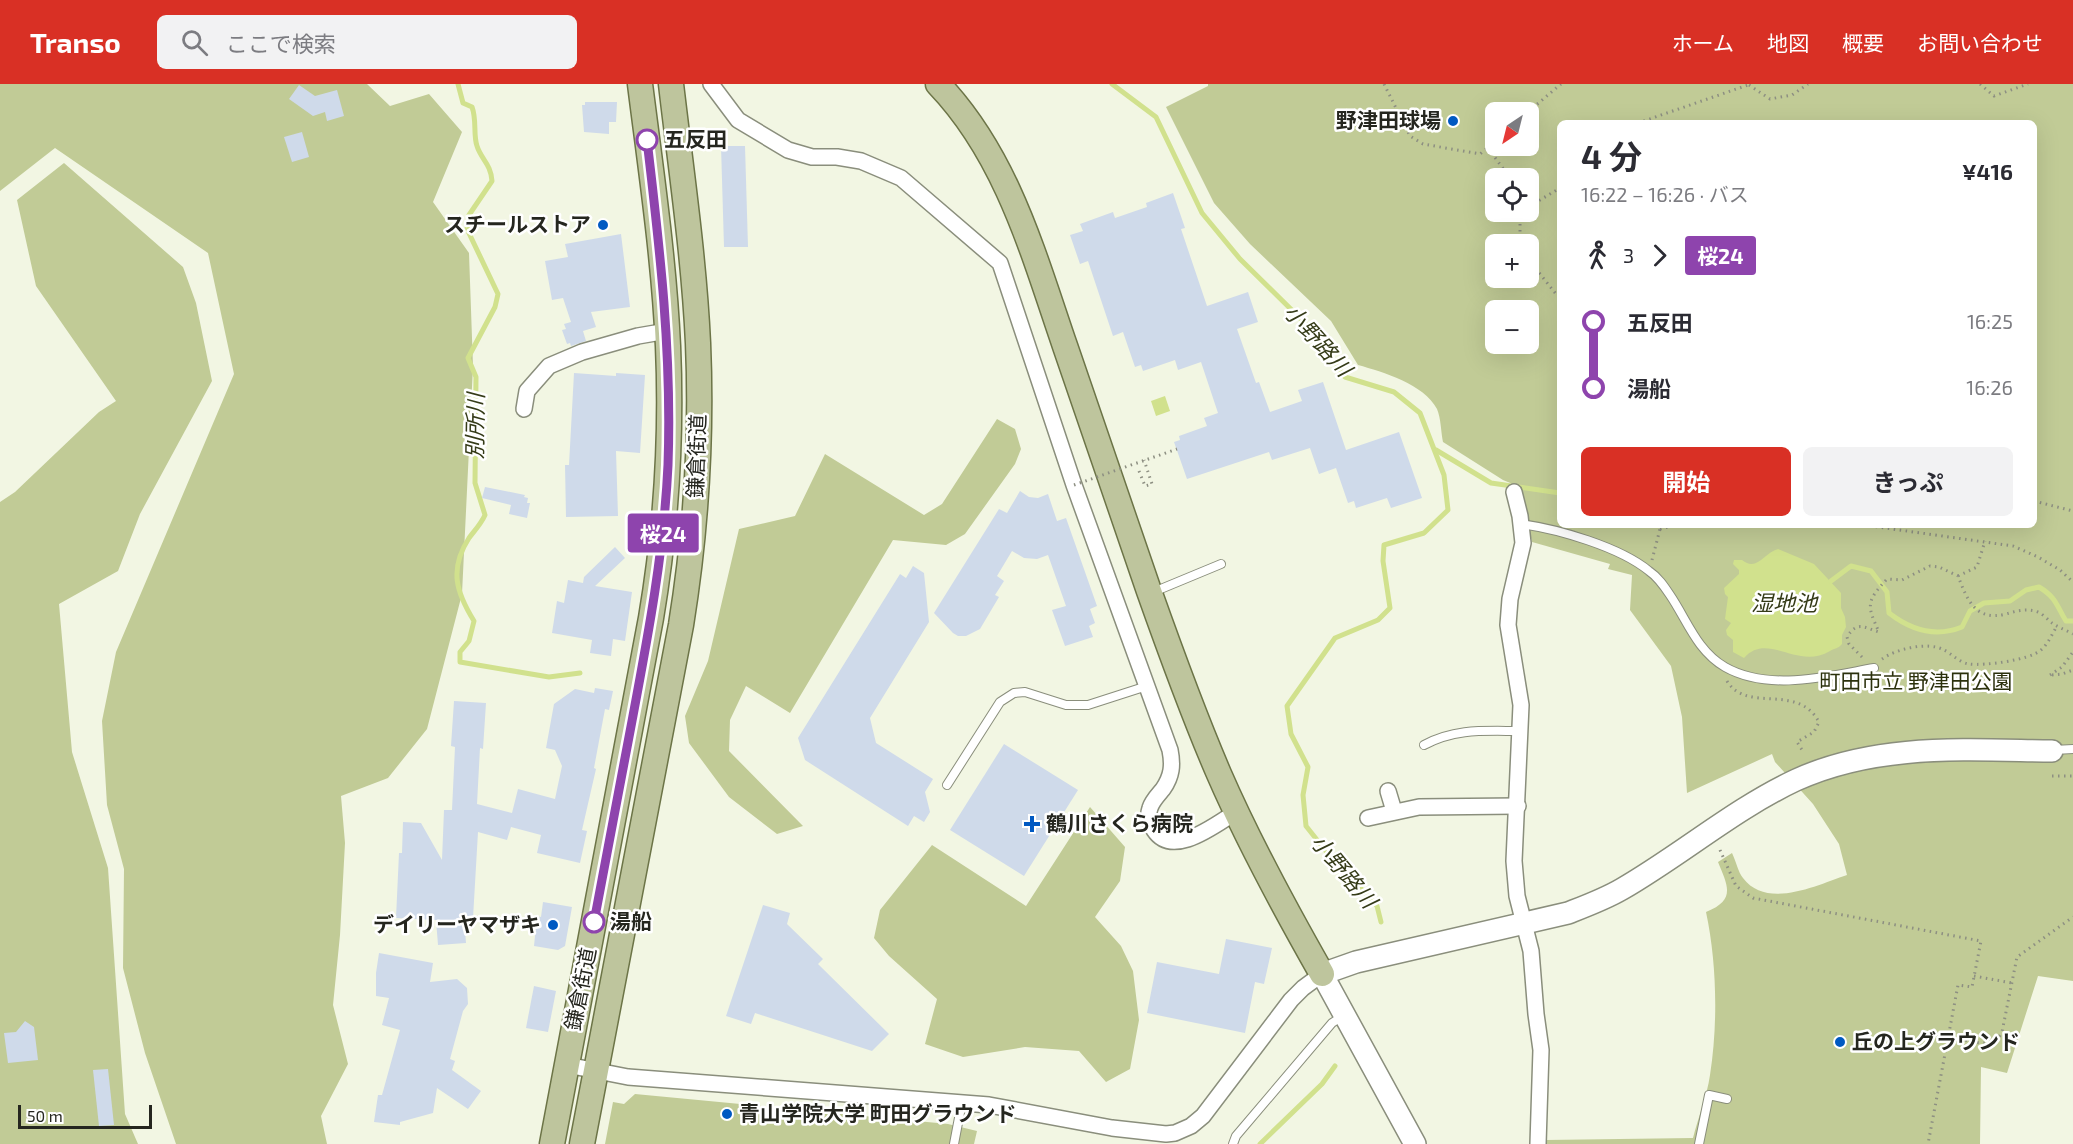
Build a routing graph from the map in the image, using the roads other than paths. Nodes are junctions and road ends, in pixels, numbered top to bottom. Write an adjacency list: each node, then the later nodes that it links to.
1 (640, 84): 5 (main road, 鎌倉街道)
2 (671, 84): 27 (main road, 鎌倉街道)
3 (711, 84): 12 (street)
4 (938, 84): 10 (main road)
5 (667, 331): 6 (street); 26 (main road, 鎌倉街道)
6 (524, 409)
7 (1514, 492): 8 (street)
8 (1521, 524): 11 (lane); 13 (street)
9 (1221, 564): 10 (lane)
10 (1150, 593): 21 (main road)
11 (1874, 668)
12 (1147, 686): 17 (lane); 21 (street)
13 (1520, 731): 14 (lane); 19 (street)
14 (1424, 744)
15 (2073, 749): 16 (lane)
16 (2052, 751): 23 (street)
17 (947, 785)
18 (1388, 791): 20 (street)
19 (1518, 806): 20 (street); 23 (street)
20 (1394, 811): 22 (street)
21 (1236, 812): 24 (main road)
22 (1368, 818)
23 (1524, 925): 24 (street); 35 (street)
24 (1322, 974): 25 (street); 29 (street)
25 (1347, 1018): 33 (lane); 34 (street)
26 (567, 1065): 27 (street); 30 (main road, 鎌倉街道)
27 (596, 1071): 29 (street); 31 (main road, 鎌倉街道)
28 (1727, 1099): 36 (lane)
29 (962, 1102): 32 (lane)
30 (552, 1144)
31 (582, 1144)
32 (954, 1144)
33 (1233, 1144)
34 (1415, 1144)
35 (1538, 1144)
36 (1699, 1144)

